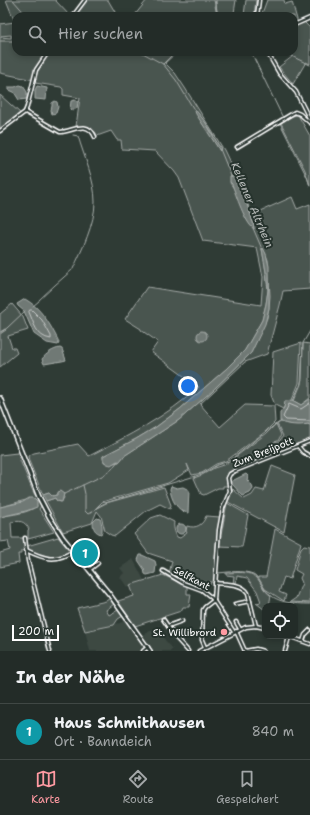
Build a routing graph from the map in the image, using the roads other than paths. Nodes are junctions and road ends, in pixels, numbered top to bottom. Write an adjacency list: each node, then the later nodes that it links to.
1 (85, 0): 3 (street)
2 (259, 0): 4 (street)
3 (76, 12)
4 (258, 12)
5 (310, 18): 6 (street)
6 (298, 23)
7 (45, 56): 9 (street)
8 (269, 56): 10 (street)
9 (25, 112): 12 (street); 13 (street)
10 (310, 120)
11 (310, 123): 14 (street)
12 (0, 131)
13 (95, 137)
14 (237, 147)
15 (0, 398): 21 (main road)
16 (310, 441): 17 (street, Zum Breijpott)
17 (298, 446): 18 (street); 25 (street, Zum Breijpott)
18 (310, 456)
19 (25, 538): 20 (street)
20 (26, 550): 21 (street); 44 (street)
21 (74, 551): 23 (main road)
22 (98, 563): 23 (street)
23 (90, 570): 42 (main road)
24 (163, 571): 26 (street, Selfkant)
25 (215, 582): 26 (street, Zum Breijpott); 27 (street)
26 (214, 600): 37 (street); 43 (street)
27 (250, 601): 28 (street); 33 (street)
28 (235, 604)
29 (163, 619): 32 (street)
30 (182, 621): 32 (street)
31 (236, 622): 35 (street)
32 (168, 626): 47 (street)
33 (256, 626): 34 (street); 35 (street)
34 (262, 627)
35 (240, 629): 37 (street)
36 (310, 630): 40 (street)
37 (235, 632): 43 (street); 49 (street)
38 (288, 639): 51 (street)
39 (297, 639): 40 (street)
40 (303, 641): 41 (street)
41 (310, 644)
42 (148, 647): 45 (street); 46 (main road)
43 (205, 648): 48 (street)
44 (50, 651)
45 (143, 651)
46 (150, 651)
47 (188, 651)
48 (199, 651)
49 (245, 651): 50 (street)
50 (263, 651)
51 (285, 651)

